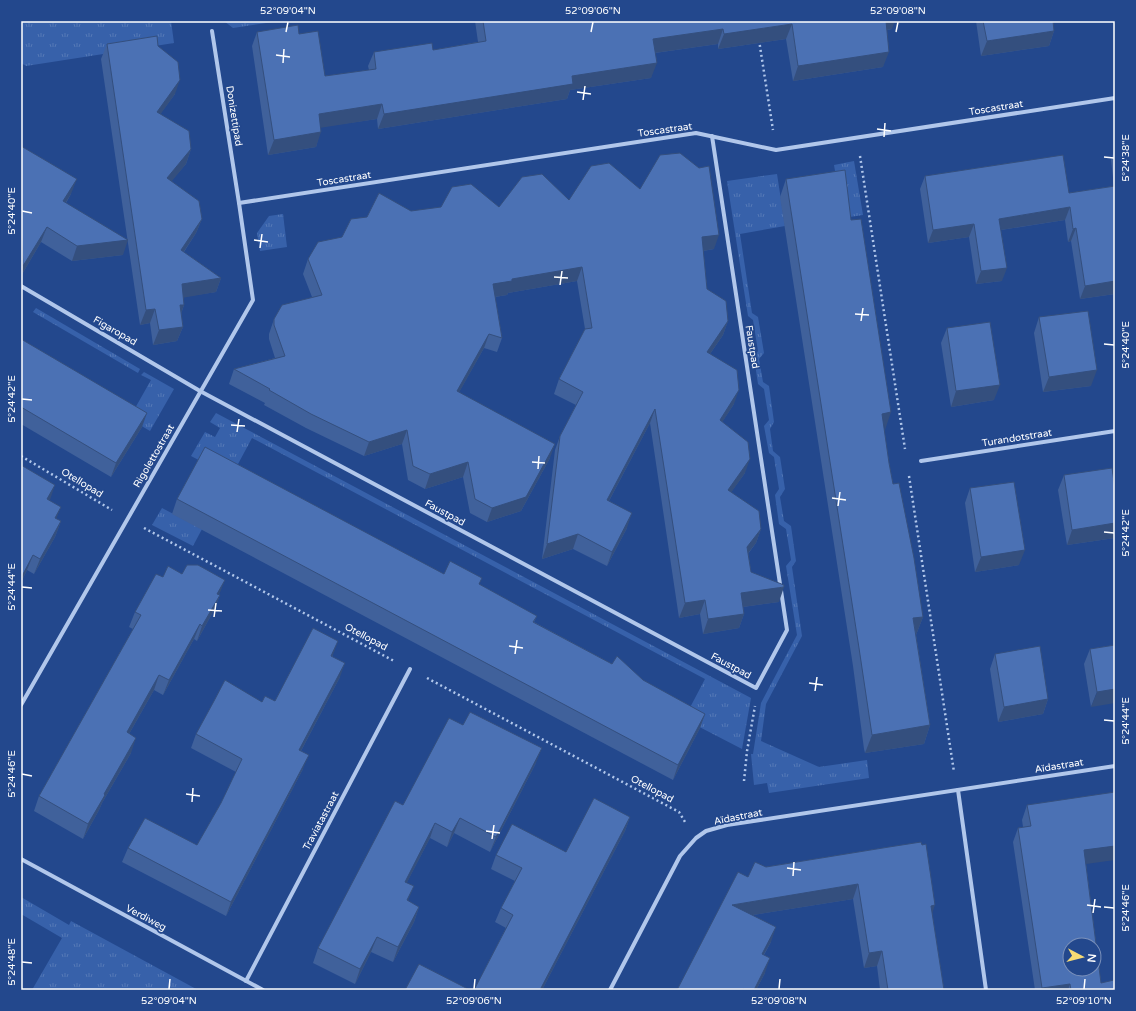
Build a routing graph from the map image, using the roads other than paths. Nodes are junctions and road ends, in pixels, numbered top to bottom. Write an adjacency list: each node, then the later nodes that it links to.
1 (212, 31): 4 (street, Donizettipad)
2 (1115, 98): 3 (street, Toscastraat)
3 (712, 136): 4 (street, Toscastraat); 6 (street, Faustpad)
4 (239, 203): 6 (street, Rigolettostraat)
5 (21, 286): 6 (street, Figaropad)
6 (200, 391): 10 (street, Rigolettostraat)
7 (1115, 432): 8 (street, Turandotstraat)
8 (921, 461)
9 (410, 669): 14 (street, Traviatastraat)
10 (21, 704)
11 (1115, 766): 12 (street, Aïdastraat)
12 (958, 790): 16 (street, Aïdastraat); 17 (street)
13 (21, 859): 14 (street, Verdiweg)
14 (246, 981): 15 (street, Verdiweg)
15 (263, 990)
16 (610, 990)
17 (986, 990)

